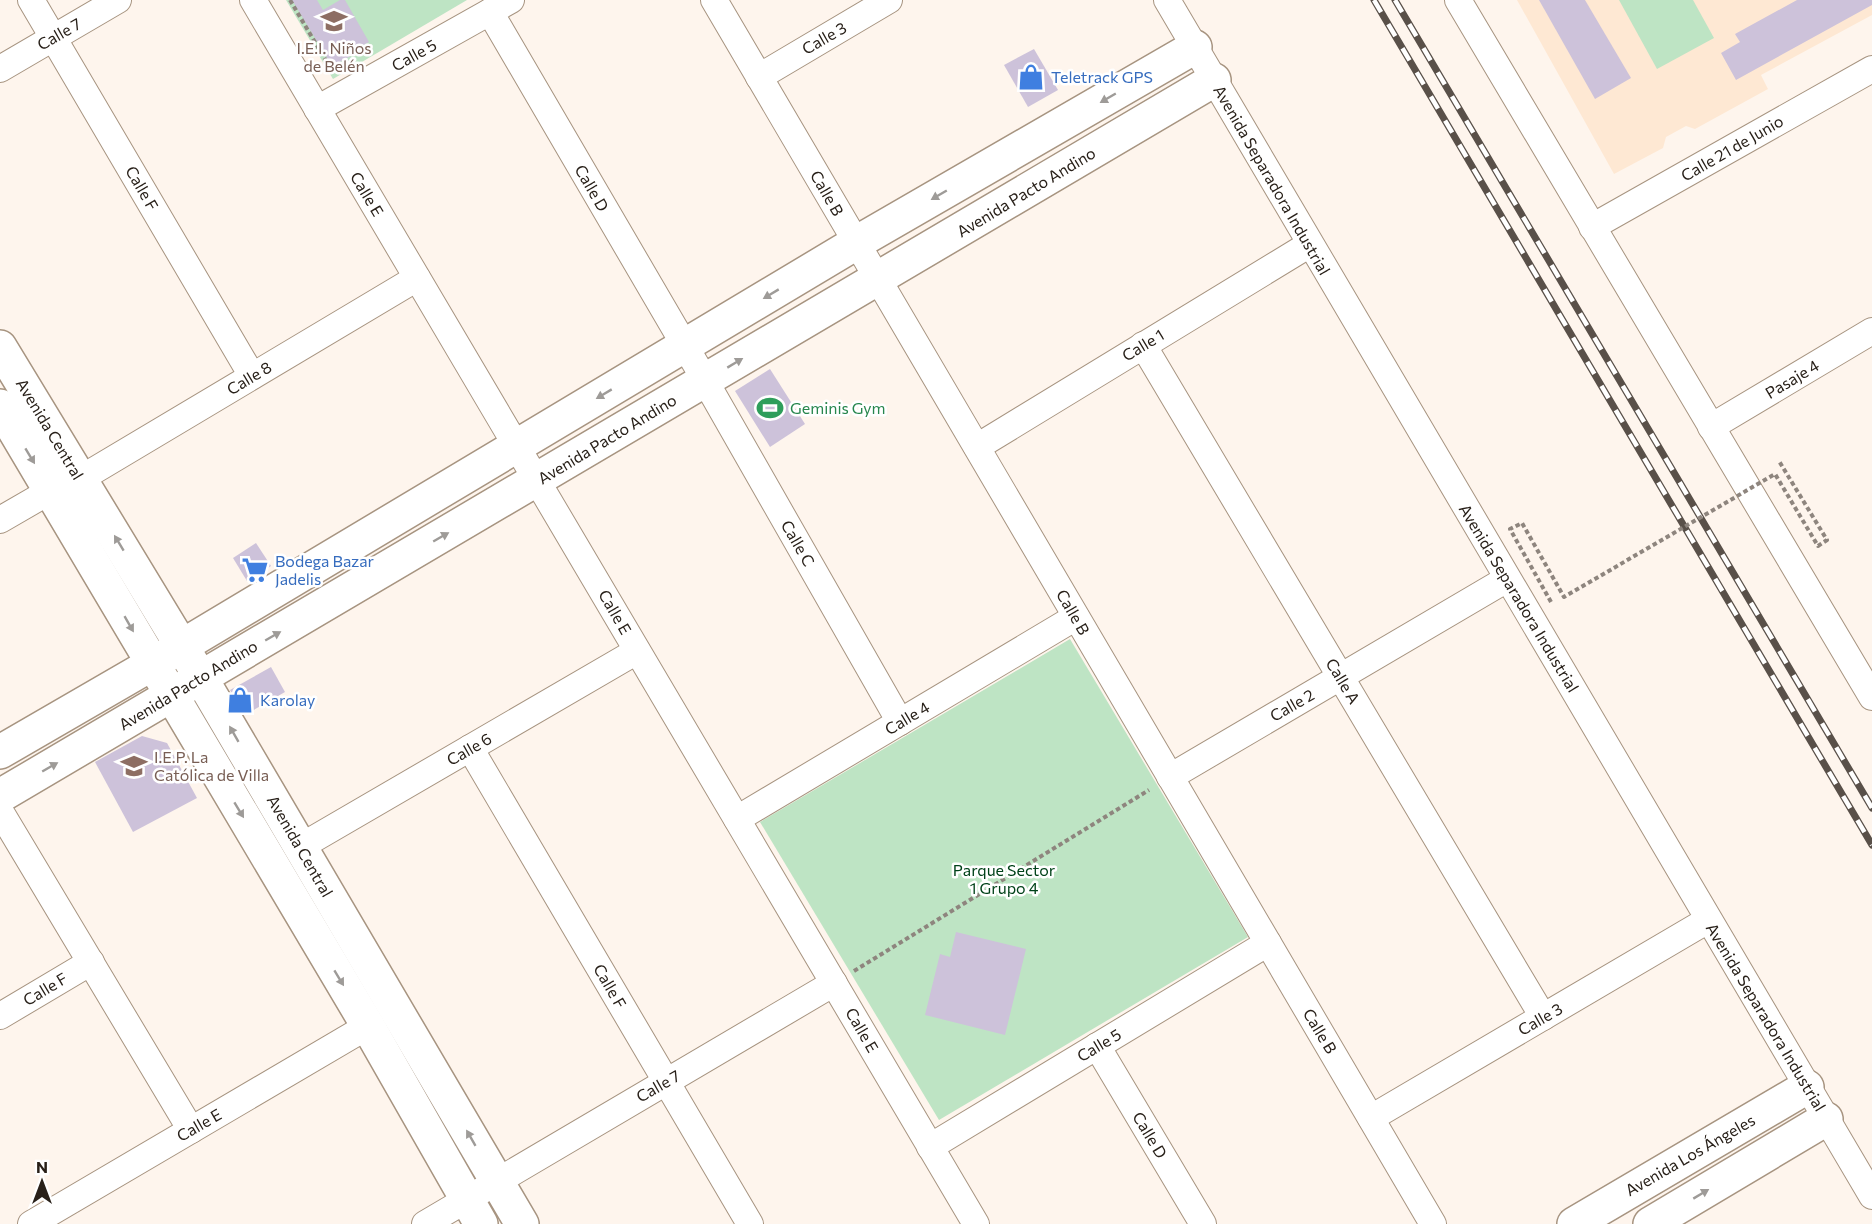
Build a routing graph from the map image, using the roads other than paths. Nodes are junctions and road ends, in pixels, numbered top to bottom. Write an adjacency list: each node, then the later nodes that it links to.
1 (31, 0): 9 (street, Calle F)
2 (118, 0): 9 (street, Calle 7)
3 (253, 0): 15 (street, Calle E)
4 (714, 0): 13 (street, Calle B)
5 (889, 0): 13 (street, Calle 3)
6 (1167, 0): 10 (street, Avenida Separadora Industrial)
7 (1458, 0): 16 (street)
8 (500, 6): 15 (street, Calle 5); 24 (street, Calle D)
9 (53, 38): 11 (street, Calle 7); 25 (street, Calle F)
10 (1195, 47): 14 (street, Avenida Separadora Industrial); 17 (street, Avenida Pacto Andino, one-way to 17)
11 (0, 69)
12 (1872, 69): 16 (street, Calle 21 de Junio)
13 (759, 76): 17 (street, Calle B)
14 (1214, 80): 18 (street, Avenida Separadora Industrial); 20 (street, Avenida Pacto Andino)
15 (317, 109): 19 (street, Calle E)
16 (1592, 227): 27 (street)
17 (856, 243): 20 (street, Calle B); 24 (street, Avenida Pacto Andino, one-way to 24)
18 (1310, 244): 22 (street, Calle 1); 34 (street, Avenida Separadora Industrial)
19 (417, 278): 25 (street, Calle 8); 28 (street, Calle E)
20 (878, 279): 24 (street, Avenida Pacto Andino, one-way to 20); 29 (street, Calle B)
21 (1872, 331): 27 (street, Pasaje 4)
22 (1143, 345): 29 (street, Calle 1); 39 (street, Calle A)
23 (0, 347): 30 (street, Avenida Central)
24 (695, 363): 28 (street, Avenida Pacto Andino, one-way to 28); 31 (street, Avenida Pacto Andino); 43 (street, Calle C)
25 (252, 376): 30 (street, Calle 8)
26 (0, 406): 32 (street, Avenida Central, one-way to 32)
27 (1711, 427): 42 (street)
28 (516, 446): 31 (street, Calle E); 36 (street, Avenida Pacto Andino)
29 (976, 447): 35 (street, Calle B)
30 (80, 479): 36 (street, Avenida Central, one-way to 30)
31 (537, 480): 37 (street, Calle E); 40 (street, Avenida Pacto Andino, one-way to 31)
32 (50, 491): 33 (street); 38 (street, Avenida Central, one-way to 38)
33 (0, 520)
34 (1508, 579): 39 (street, Calle 2); 51 (street, Avenida Separadora Industrial)
35 (1076, 617): 43 (street, Calle 4); 46 (street, Calle B)
36 (182, 646): 38 (street, Avenida Pacto Andino); 40 (street, Avenida Central)
37 (637, 651): 44 (street, Calle 6); 49 (street, Calle E)
38 (152, 664): 41 (street, Avenida Central); 45 (street, Avenida Pacto Andino)
39 (1341, 677): 46 (street, Calle 2); 56 (street, Calle A)
40 (201, 678): 41 (street, Avenida Pacto Andino); 50 (street, Avenida Central, one-way to 40)
41 (171, 696): 47 (street, Avenida Pacto Andino, one-way to 41); 57 (street, Avenida Central, one-way to 57)
42 (1872, 697)
43 (900, 722): 49 (street, Calle 4)
44 (470, 748): 50 (street, Calle 6); 59 (street, Calle F)
45 (0, 752)
46 (1170, 777): 52 (street, Calle B)
47 (0, 796)
48 (0, 811): 53 (street)
49 (737, 819): 54 (street, Calle E)
50 (300, 847): 66 (street, Avenida Central, one-way to 50)
51 (1708, 920): 56 (street, Calle 3); 60 (street, Avenida Separadora Industrial)
52 (1268, 943): 58 (street, Calle 5); 61 (street, Calle B)
53 (91, 962): 55 (street, Calle F); 63 (street)
54 (844, 977): 59 (street, Calle 7); 64 (street, Calle E)
55 (0, 1016)
56 (1543, 1017): 61 (street, Calle 3)
57 (368, 1026): 63 (street, Calle E); 66 (street, Avenida Central)
58 (1098, 1046): 64 (street, Calle 5); 72 (street, Calle D)
59 (666, 1081): 66 (street, Calle 7); 70 (street, Calle F)
60 (1807, 1087): 62 (street, Avenida Separadora Industrial); 74 (street, Avenida Los Ángeles)
61 (1371, 1118): 73 (street, Calle B)
62 (1827, 1119): 65 (street, Avenida Separadora Industrial); 75 (street, one-way to 62)
63 (190, 1130): 67 (street, Calle E)
64 (930, 1147): 71 (street, Calle E)
65 (1872, 1197)
66 (481, 1198): 68 (street); 69 (street, Avenida Central)
67 (31, 1224)
68 (425, 1224)
69 (522, 1224)
70 (750, 1224)
71 (976, 1224)
72 (1203, 1224)
73 (1433, 1224)
74 (1574, 1224)
75 (1650, 1224)

